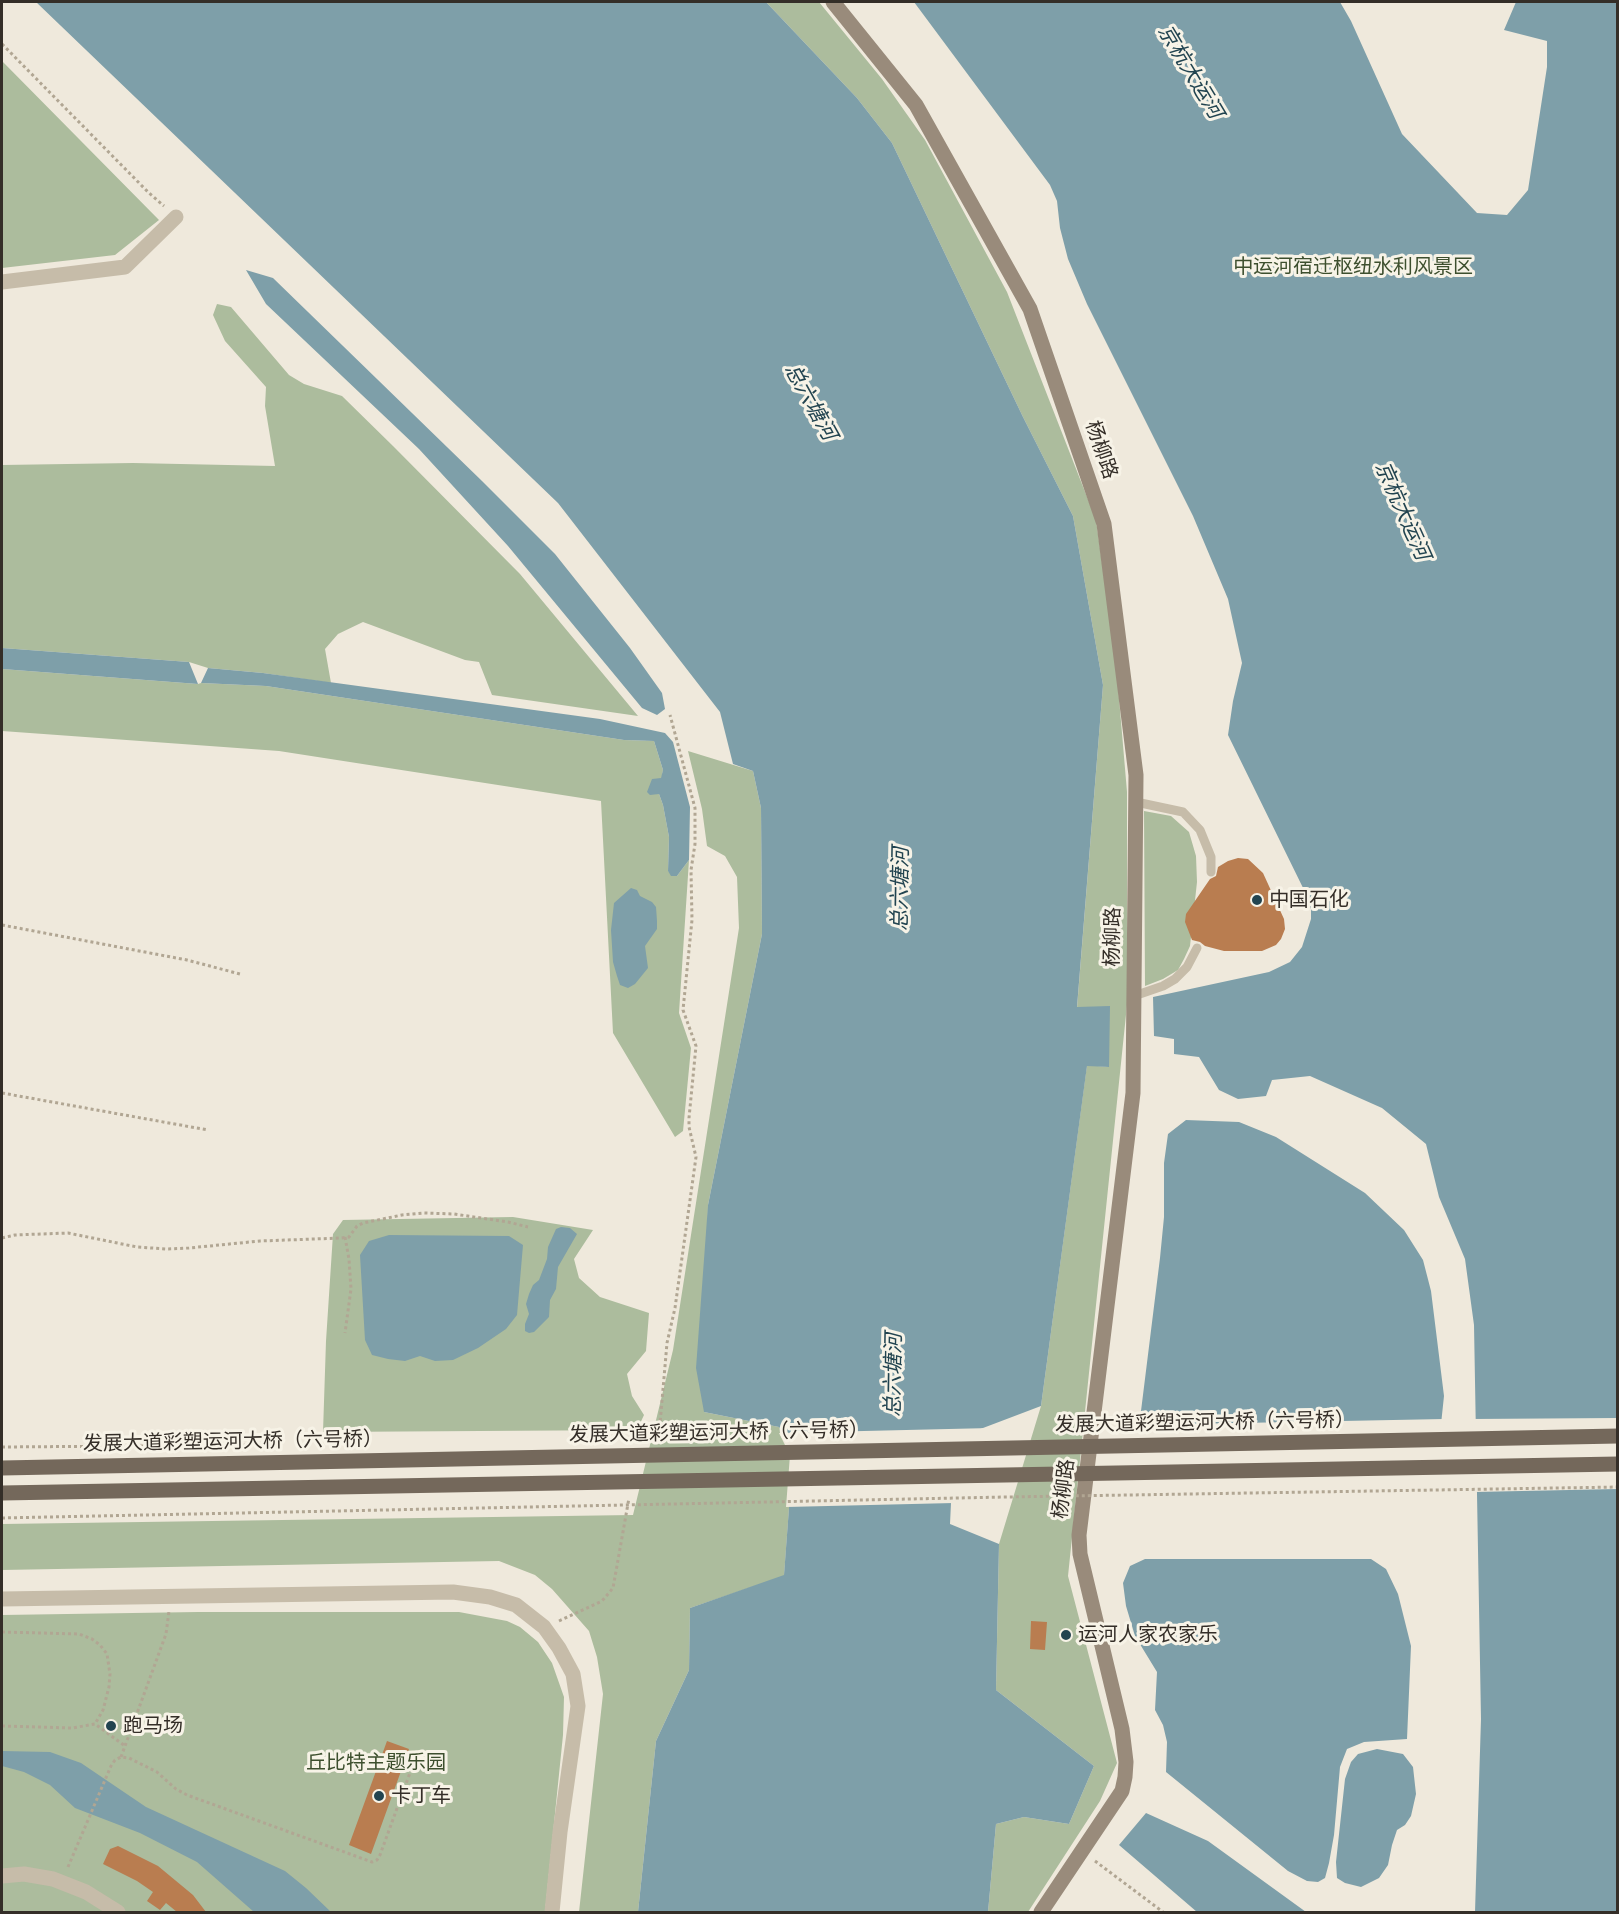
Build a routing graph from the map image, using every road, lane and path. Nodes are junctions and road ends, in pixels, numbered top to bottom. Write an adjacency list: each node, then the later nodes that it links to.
1 (833, 2): 6 (street, 杨柳路)
2 (2, 45): 3 (path)
3 (176, 217): 4 (street)
4 (2, 282)
5 (670, 715): 19 (path)
6 (1136, 802): 7 (lane); 11 (street, 杨柳路)
7 (1211, 872)
8 (2, 925): 10 (path)
9 (1197, 948): 11 (lane)
10 (240, 974)
11 (1134, 996): 35 (street, 杨柳路)
12 (2, 1093): 13 (path)
13 (208, 1130)
14 (528, 1227): 15 (path)
15 (345, 1237): 16 (path); 17 (path)
16 (2, 1238)
17 (345, 1334)
18 (1617, 1436): 21 (main road, 发展大道彩塑运河大桥（六号桥）, bridge)
19 (655, 1439)
20 (1617, 1464): 24 (main road, bridge)
21 (2, 1468)
22 (1617, 1487): 25 (path, bridge)
23 (631, 1488): 28 (path)
24 (2, 1493)
25 (2, 1518)
26 (170, 1597): 27 (street); 28 (street); 32 (path)
27 (2, 1599)
28 (544, 1627): 39 (street)
29 (2, 1632): 30 (path)
30 (96, 1724): 31 (path); 32 (path)
31 (2, 1726)
32 (125, 1746): 33 (path)
33 (122, 1757): 34 (path); 37 (path)
34 (415, 1759)
35 (1081, 1851): 40 (street, 杨柳路); 41 (path)
36 (2, 1876): 37 (street)
37 (62, 1882): 38 (street)
38 (118, 1912)
39 (552, 1912)
40 (1041, 1912)
41 (1163, 1912)

